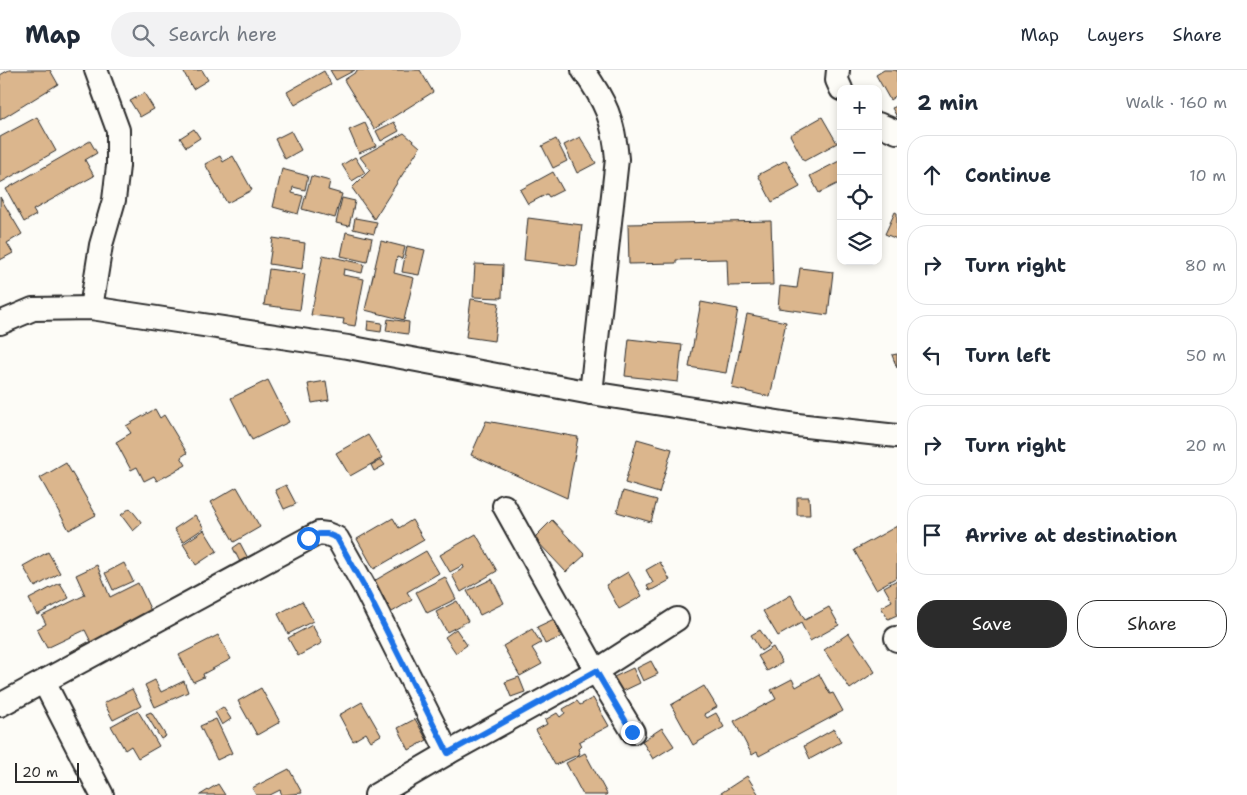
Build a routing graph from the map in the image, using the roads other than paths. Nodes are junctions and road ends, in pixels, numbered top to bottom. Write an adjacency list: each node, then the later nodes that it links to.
1 (96, 70): 7 (street)
2 (583, 70): 9 (street)
3 (838, 70): 4 (street)
4 (839, 85)
5 (882, 126): 6 (street)
6 (897, 132)
7 (91, 308): 8 (street); 9 (street)
8 (0, 323)
9 (591, 393): 10 (street)
10 (897, 436)
11 (504, 506): 13 (street)
12 (677, 619): 13 (street)
13 (596, 671): 16 (street); 17 (street)
14 (44, 682): 15 (street); 17 (street); 18 (street)
15 (0, 705)
16 (632, 732)
17 (448, 753): 19 (street)
18 (102, 795)
19 (376, 795)

